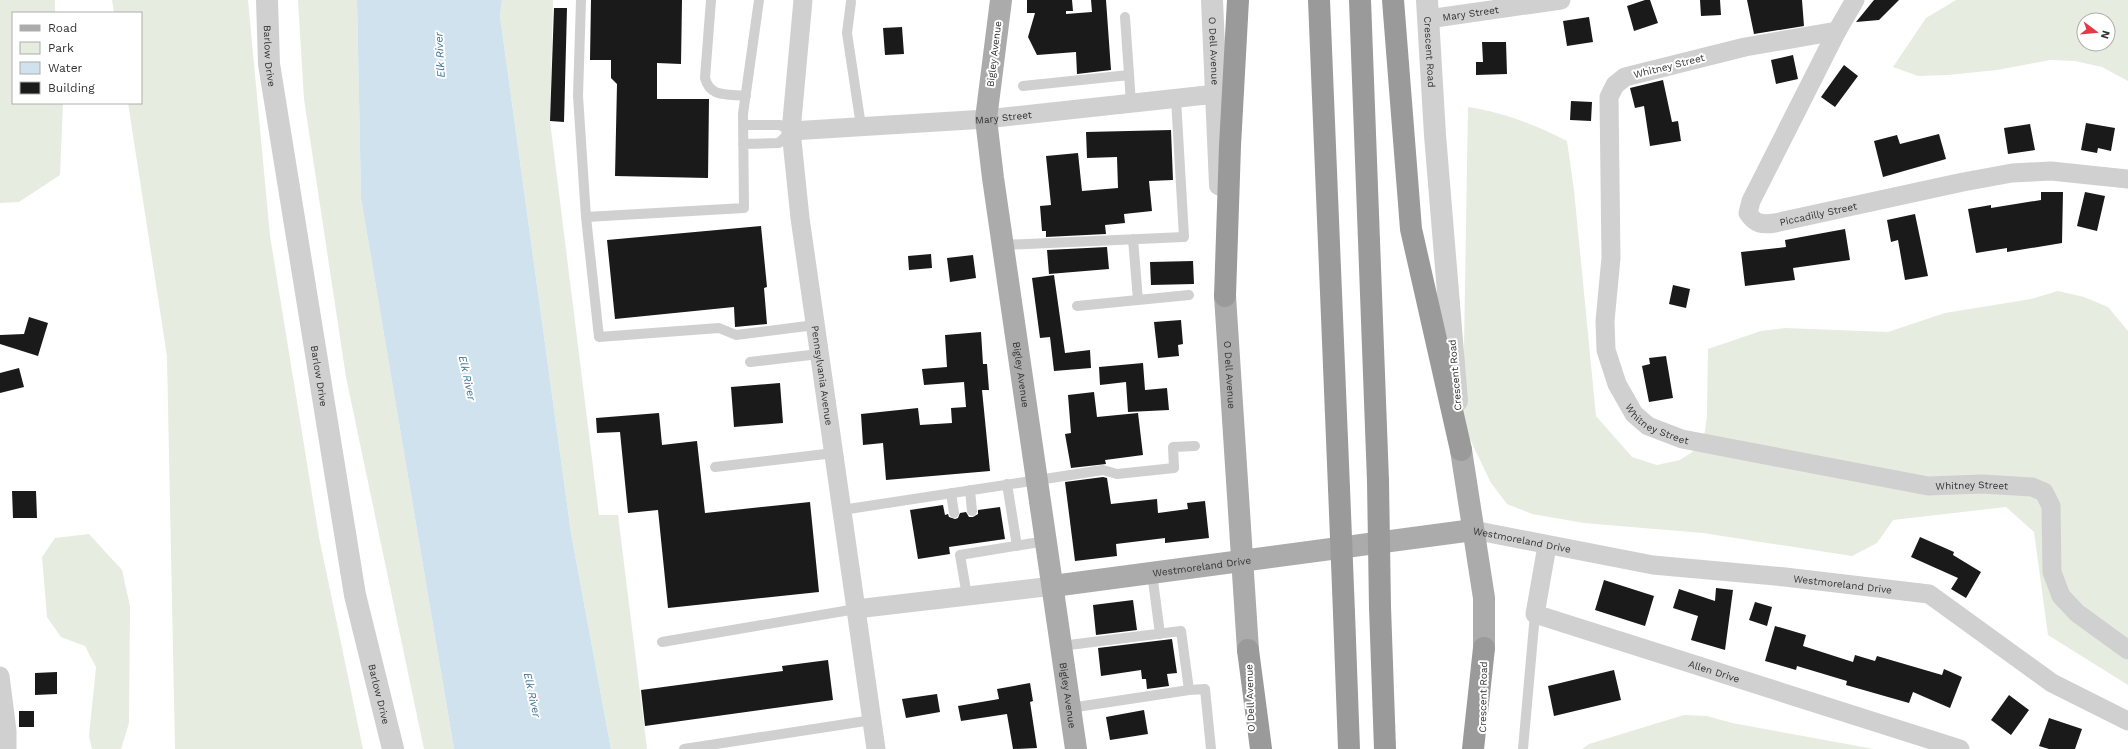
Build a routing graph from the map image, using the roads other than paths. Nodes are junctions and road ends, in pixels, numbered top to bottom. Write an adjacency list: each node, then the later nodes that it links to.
1 (267, 0): 74 (street, Barlow Drive)
2 (581, 0): 30 (lane)
3 (711, 0): 21 (lane)
4 (759, 0): 21 (lane)
5 (803, 0): 27 (street, Pennsylvania Avenue)
6 (1001, 0): 24 (main road, Bigley Avenue)
7 (1212, 0): 20 (street, O Dell Avenue)
8 (1238, 0): 34 (highway)
9 (1319, 0): 81 (highway, bridge)
10 (1360, 0): 82 (highway, bridge)
11 (1393, 0): 41 (highway)
12 (1560, 0): 15 (street, Mary Street)
13 (1855, 0): 17 (street, Piccadilly Street)
14 (851, 2): 26 (lane)
15 (1427, 10): 41 (street, Crescent Road)
16 (1125, 17): 18 (lane)
17 (1837, 31): 29 (street, Piccadilly Street); 66 (street, Whitney Street)
18 (1129, 75): 19 (lane); 23 (lane)
19 (1024, 86)
20 (1216, 94): 22 (street, Mary Street); 34 (street, O Dell Avenue)
21 (746, 96): 25 (lane)
22 (1176, 99): 23 (street, Mary Street); 31 (lane)
23 (1131, 103): 24 (street, Mary Street)
24 (986, 119): 26 (street, Mary Street); 32 (main road, Bigley Avenue)
25 (743, 124): 27 (lane); 28 (lane)
26 (861, 126): 27 (street, Mary Street)
27 (791, 131): 28 (lane); 37 (street, Pennsylvania Avenue)
28 (743, 144): 30 (lane)
29 (2128, 179)
30 (586, 217): 37 (lane)
31 (1133, 239): 32 (lane); 35 (lane)
32 (1002, 245): 44 (main road, Bigley Avenue)
33 (1190, 295): 35 (lane)
34 (1225, 296): 55 (main road, O Dell Avenue)
35 (1138, 300): 36 (lane)
36 (1077, 306)
37 (815, 325): 38 (street, Pennsylvania Avenue)
38 (819, 354): 39 (lane); 42 (street, Pennsylvania Avenue)
39 (750, 362)
40 (1195, 446): 44 (lane)
41 (1461, 450): 51 (main road, Crescent Road)
42 (834, 454): 43 (lane); 48 (street, Pennsylvania Avenue)
43 (715, 467)
44 (1037, 479): 45 (lane); 52 (main road, Bigley Avenue)
45 (1007, 484): 46 (lane); 53 (lane)
46 (970, 490): 47 (lane); 49 (lane)
47 (951, 493): 48 (lane); 50 (lane)
48 (842, 510): 59 (street, Pennsylvania Avenue)
49 (972, 511)
50 (954, 513)
51 (1473, 530): 54 (street, Westmoreland Drive); 55 (main road, Westmoreland Drive); 64 (main road, Crescent Road)
52 (1046, 541): 53 (lane); 57 (main road, Bigley Avenue)
53 (1017, 546): 58 (lane)
54 (1547, 546): 60 (street); 71 (street, Westmoreland Drive)
55 (1242, 561): 56 (main road, Westmoreland Drive); 65 (main road, O Dell Avenue)
56 (1152, 573): 57 (main road, Westmoreland Drive); 61 (lane)
57 (1053, 586): 58 (street, Westmoreland Drive); 63 (main road, Bigley Avenue)
58 (967, 596): 59 (street, Westmoreland Drive)
59 (856, 609): 62 (lane); 70 (street, Pennsylvania Avenue)
60 (1535, 614): 85 (lane); 86 (street, Allen Drive)
61 (1160, 634): 63 (lane); 68 (lane)
62 (662, 642)
63 (1061, 646): 69 (main road, Bigley Avenue)
64 (1484, 648): 83 (highway); 84 (street, Crescent Road)
65 (1248, 650): 79 (street, O Dell Avenue); 80 (highway)
66 (2128, 650)
67 (0, 676): 73 (street)
68 (1189, 690): 69 (lane); 78 (lane)
69 (1070, 708): 77 (main road, Bigley Avenue)
70 (872, 720): 72 (lane); 76 (street, Pennsylvania Avenue)
71 (2128, 721)
72 (720, 746): 75 (lane)
73 (7, 749)
74 (393, 749)
75 (684, 749)
76 (876, 749)
77 (1076, 749)
78 (1211, 749)
79 (1251, 749)
80 (1261, 749)
81 (1349, 749)
82 (1385, 749)
83 (1473, 749)
84 (1482, 749)
85 (1523, 749)
86 (1960, 749)

